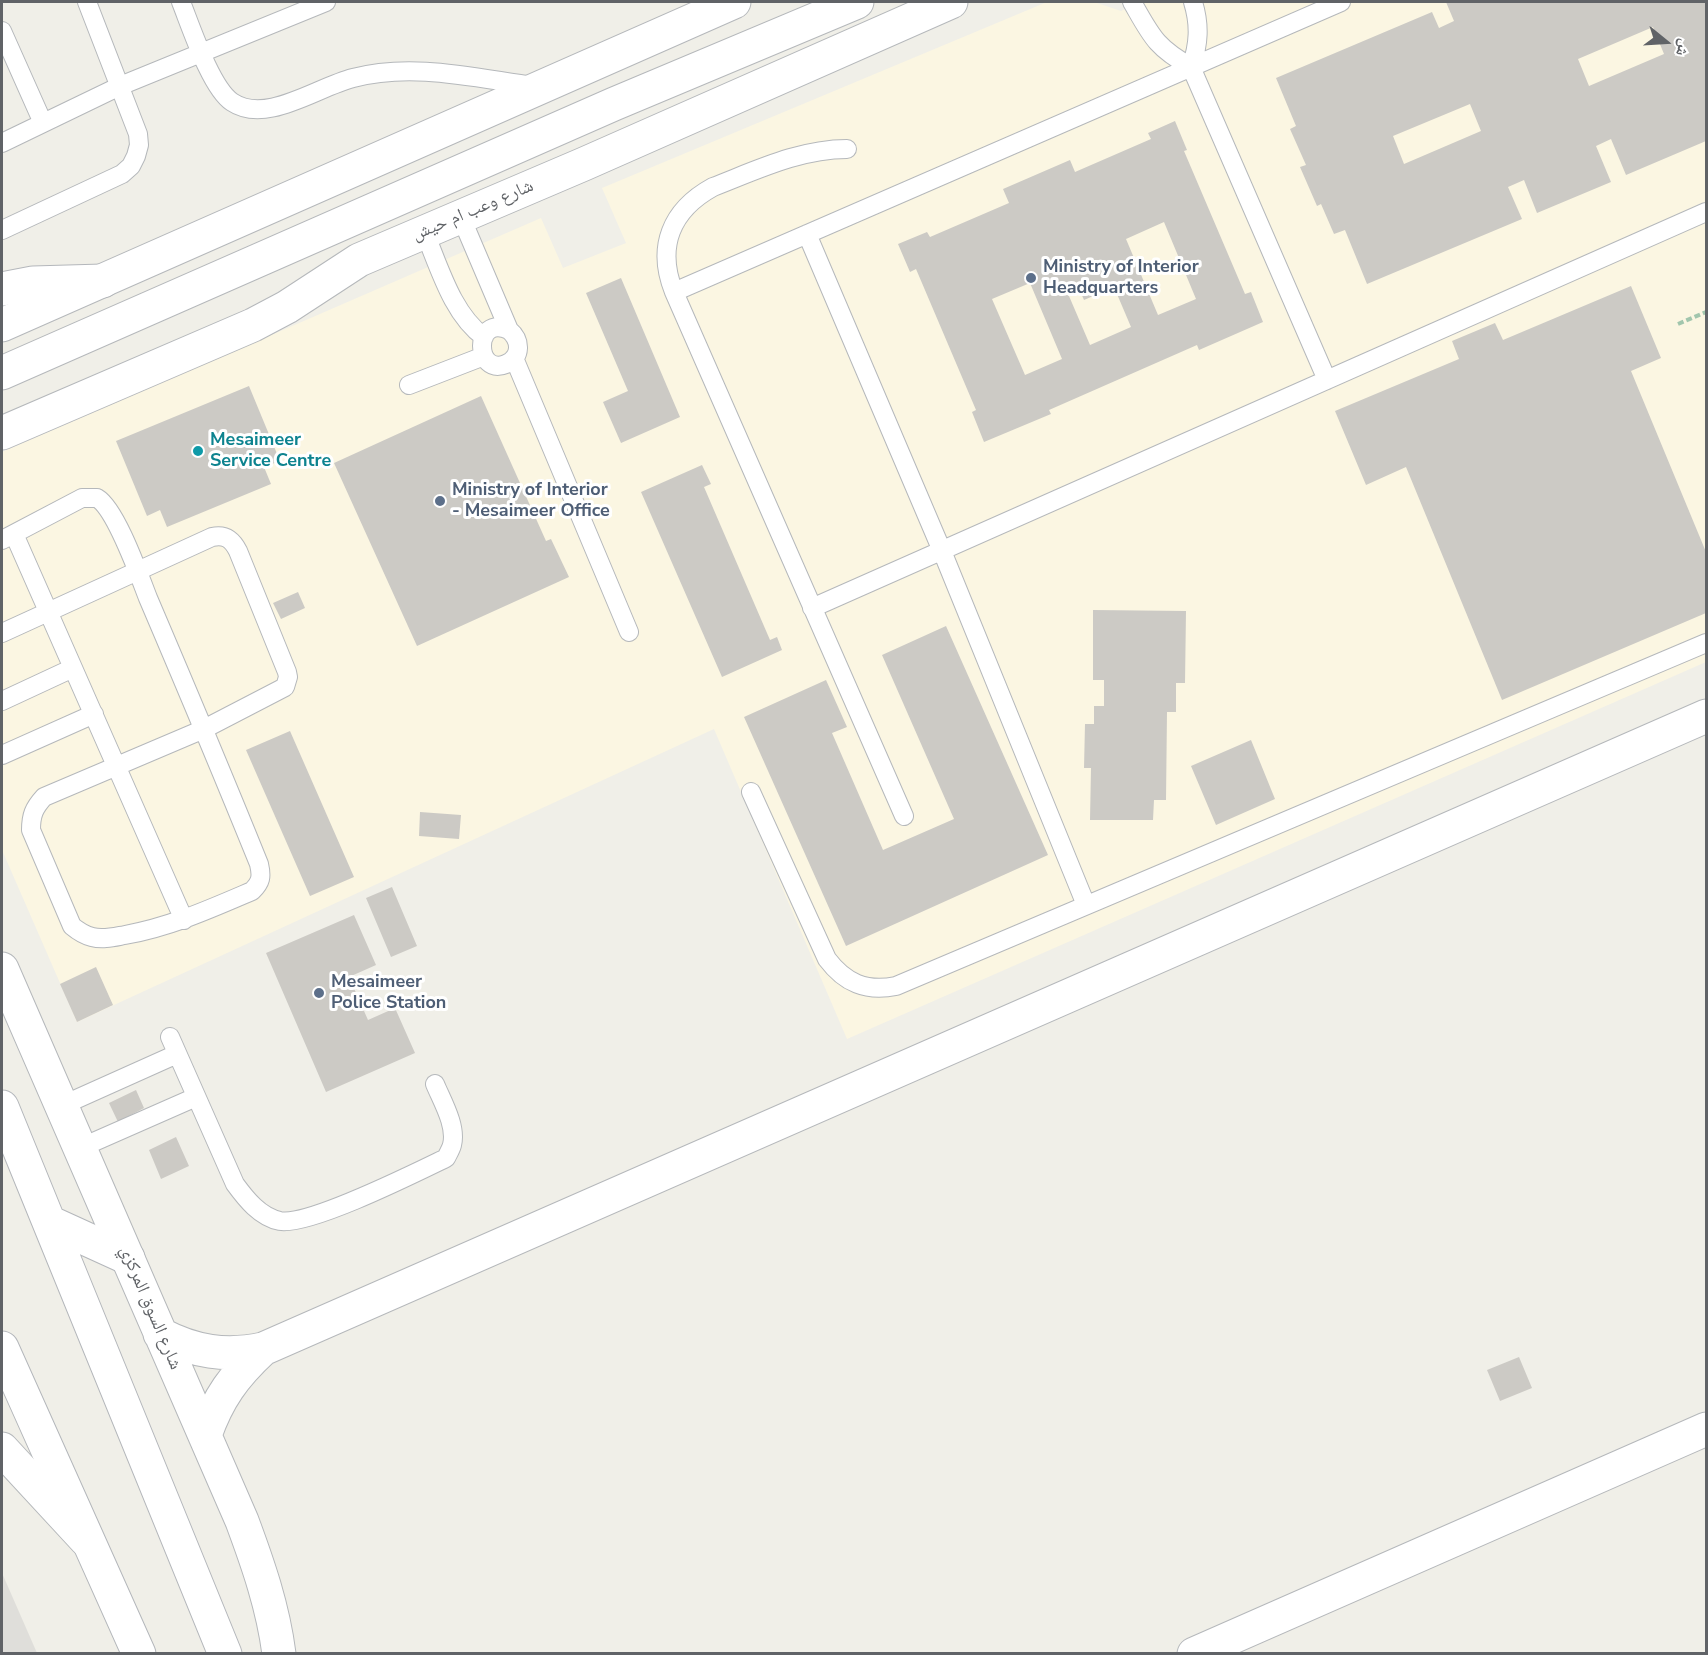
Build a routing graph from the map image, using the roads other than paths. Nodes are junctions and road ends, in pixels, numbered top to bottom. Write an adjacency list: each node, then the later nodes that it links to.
1 (87, 2): 14 (lane)
2 (181, 2): 12 (lane)
3 (326, 2): 10 (lane)
4 (734, 2): 15 (street)
5 (857, 2): 16 (street)
6 (951, 2): 20 (street, شارع وعب ام حيش)
7 (1132, 2): 13 (lane)
8 (1193, 2): 13 (lane)
9 (1341, 2): 13 (lane)
10 (286, 9): 12 (lane)
11 (2, 31): 17 (lane)
12 (202, 52): 14 (lane); 15 (lane)
13 (1191, 67): 25 (lane); 35 (lane)
14 (120, 86): 17 (lane); 23 (lane)
15 (542, 87): 26 (street)
16 (614, 104): 20 (street); 34 (street)
17 (43, 123): 18 (lane)
18 (2, 143)
19 (847, 149): 28 (lane)
20 (584, 164): 22 (street, شارع وعب ام حيش)
21 (1707, 213): 35 (lane)
22 (461, 217): 24 (street, شارع وعب ام حيش); 30 (lane)
23 (2, 230)
24 (424, 231): 31 (lane); 37 (street, شارع وعب ام حيش)
25 (807, 234): 28 (lane); 39 (lane)
26 (103, 281): 27 (street); 29 (street)
27 (2, 289)
28 (674, 292): 41 (lane)
29 (2, 325)
30 (509, 330): 31 (lane); 33 (lane)
31 (484, 337): 32 (lane)
32 (484, 356): 33 (lane); 36 (lane)
33 (514, 358): 43 (lane)
34 (2, 373)
35 (1327, 380): 39 (lane)
36 (409, 385)
37 (9, 426)
38 (8, 537): 40 (lane); 42 (lane)
39 (942, 551): 41 (lane); 55 (lane)
40 (137, 572): 42 (lane); 50 (lane); 50 (lane)
41 (812, 608): 54 (lane)
42 (49, 612): 44 (lane); 46 (lane)
43 (629, 632)
44 (2, 633)
45 (1707, 643): 55 (lane)
46 (73, 668): 47 (lane); 48 (lane)
47 (2, 701)
48 (94, 714): 51 (lane); 52 (lane)
49 (1707, 716): 69 (street)
50 (204, 729): 52 (lane); 56 (lane)
51 (2, 755)
52 (117, 766): 56 (lane); 56 (lane)
53 (751, 792): 55 (lane)
54 (904, 816)
55 (1086, 905)
56 (184, 920)
57 (2, 969): 62 (street, شارع السوق المركزي)
58 (170, 1037): 59 (lane)
59 (177, 1054): 61 (lane); 62 (lane)
60 (435, 1084): 61 (lane)
61 (196, 1097): 64 (lane)
62 (61, 1106): 64 (street, شارع السوق المركزي)
63 (2, 1107): 65 (street)
64 (80, 1148): 66 (street, شارع السوق المركزي)
65 (49, 1222): 66 (street); 75 (street)
66 (128, 1258): 67 (street, شارع السوق المركزي)
67 (160, 1334): 69 (street); 71 (street, شارع السوق المركزي)
68 (2, 1348): 73 (street)
69 (263, 1349): 71 (street)
70 (1707, 1429): 77 (street)
71 (205, 1435): 76 (street, شارع السوق المركزي)
72 (2, 1449): 73 (street)
73 (90, 1545): 74 (street)
74 (139, 1653)
75 (225, 1653)
76 (279, 1653)
77 (1194, 1653)

